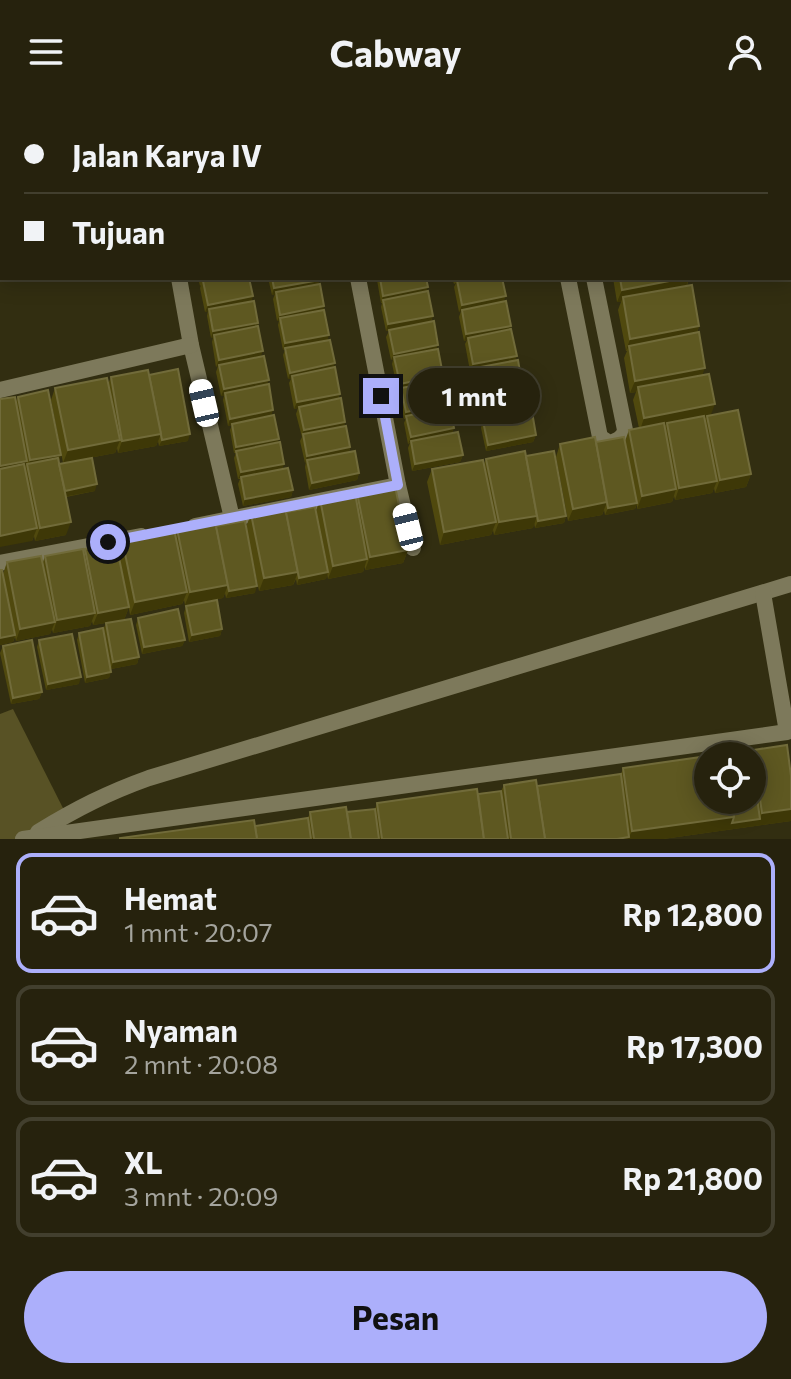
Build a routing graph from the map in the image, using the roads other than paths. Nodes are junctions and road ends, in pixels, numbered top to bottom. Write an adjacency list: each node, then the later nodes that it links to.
1 (179, 280): 5 (street)
2 (358, 280): 7 (street)
3 (568, 280): 4 (street)
4 (594, 280)
5 (191, 345): 6 (street); 8 (street)
6 (0, 390)
7 (398, 485): 8 (street); 11 (street)
8 (232, 518): 9 (street)
9 (185, 527)
10 (155, 533): 12 (street)
11 (413, 548)
12 (0, 563)
13 (791, 584): 14 (street)
14 (763, 593): 15 (street); 15 (street)
15 (27, 838)

